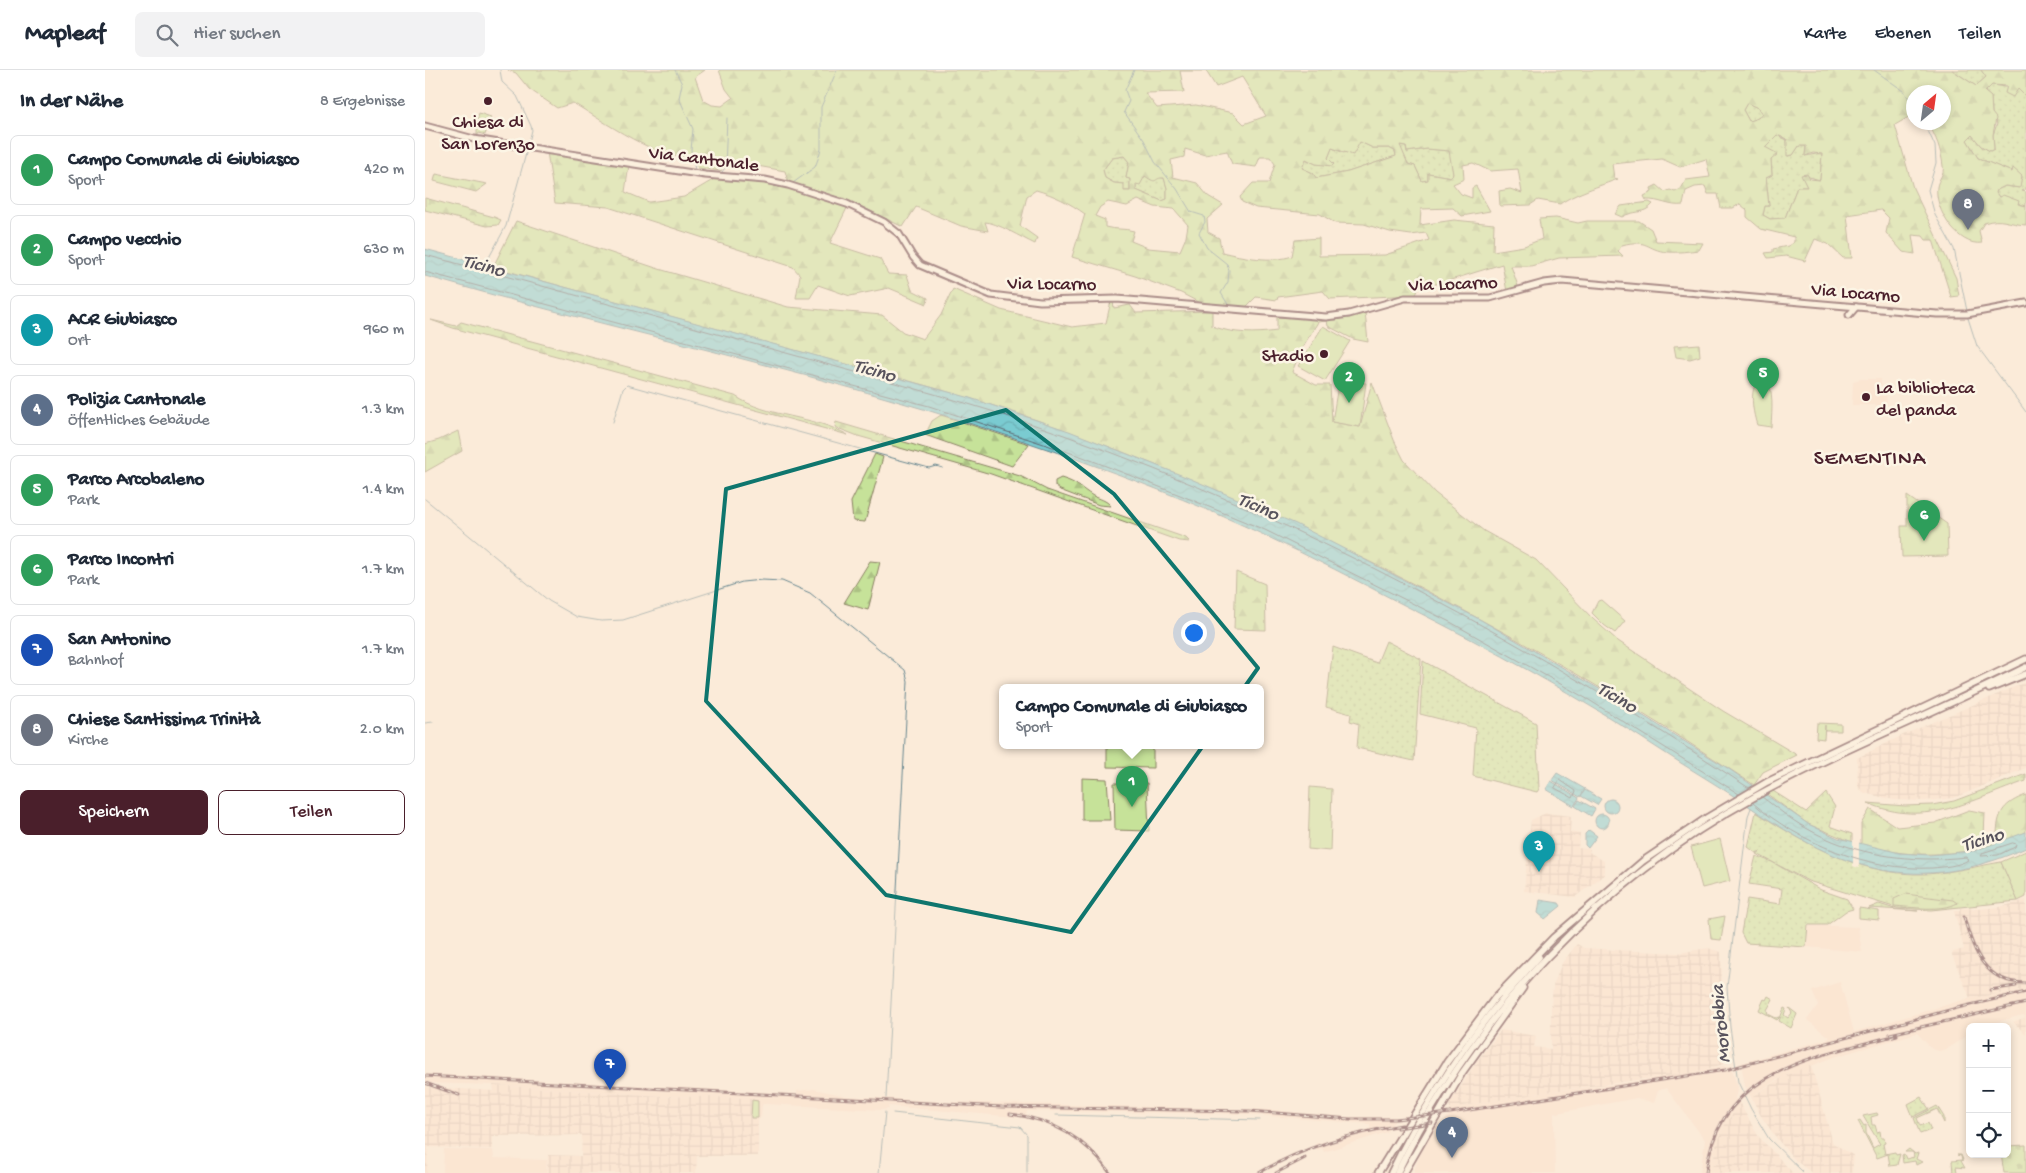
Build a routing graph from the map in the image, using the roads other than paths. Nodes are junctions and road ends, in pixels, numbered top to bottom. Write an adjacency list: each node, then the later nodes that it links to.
1 (425, 126): 2 (main road, Via Cantonale)
2 (951, 279): 4 (main road, Via Locarno)
3 (2026, 303): 4 (main road, Via Locarno)
4 (1857, 307): 5 (main road)
5 (1849, 315)
6 (2026, 659): 10 (highway)
7 (2026, 666): 9 (highway)
8 (2026, 674): 9 (highway)
9 (1942, 707): 10 (highway)
10 (1871, 735): 11 (highway); 11 (highway)
11 (1691, 831): 12 (highway); 13 (highway)
12 (1592, 913): 14 (highway); 17 (highway)
13 (1573, 921): 15 (highway); 16 (highway)
14 (1420, 1144): 18 (highway); 19 (highway)
15 (1378, 1173)
16 (1391, 1173)
17 (1397, 1173)
18 (1404, 1173)
19 (1408, 1173)

